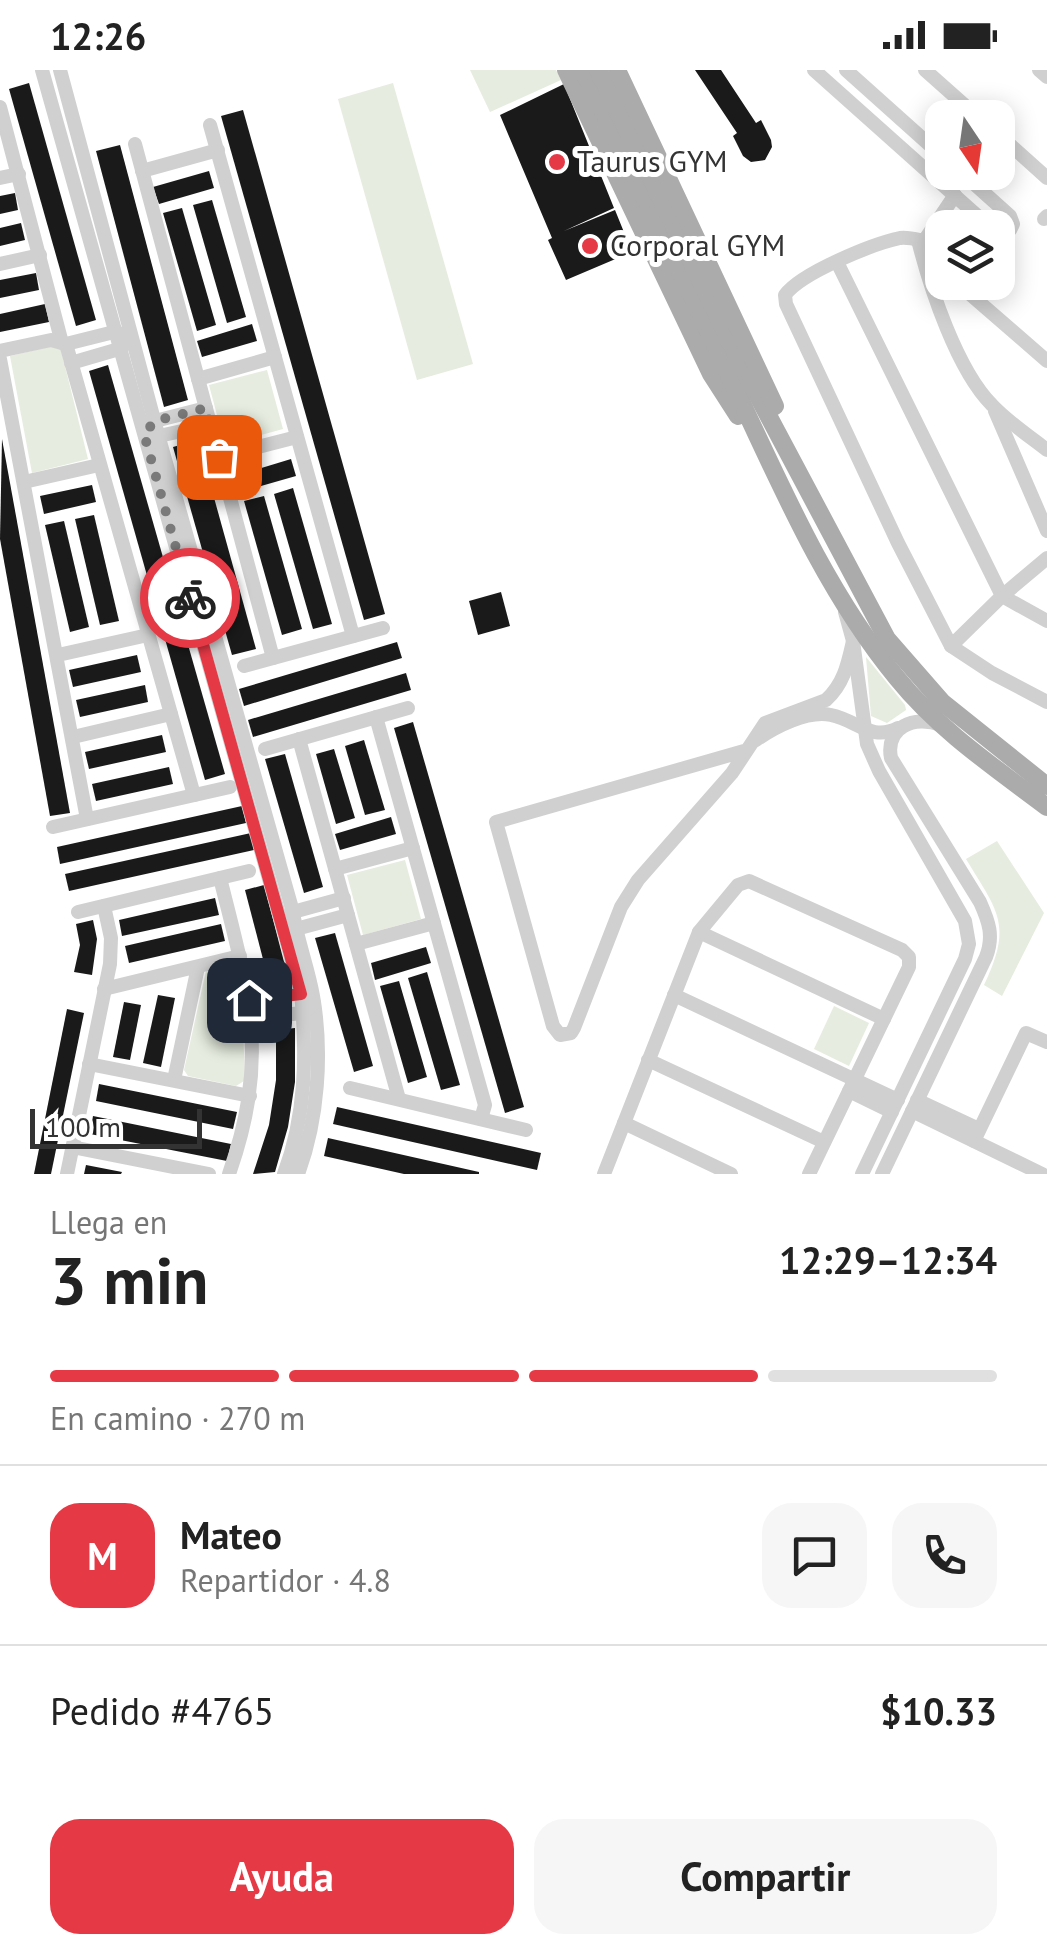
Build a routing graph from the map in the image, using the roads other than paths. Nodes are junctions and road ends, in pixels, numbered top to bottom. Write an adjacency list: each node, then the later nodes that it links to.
1 (42, 70): 34 (street)
2 (60, 70): 35 (street)
3 (566, 70): 54 (main road)
4 (583, 70): 29 (main road)
5 (598, 70): 29 (main road)
6 (617, 70): 56 (main road)
7 (814, 70): 24 (street)
8 (846, 70): 15 (street)
9 (925, 70): 12 (street)
10 (1039, 70): 11 (street)
11 (1047, 77)
12 (958, 100)
13 (0, 106): 20 (street)
14 (210, 125): 18 (street)
15 (925, 141)
16 (135, 144): 19 (street)
17 (1015, 149): 22 (street)
18 (218, 150): 19 (street); 39 (street)
19 (142, 171): 43 (street)
20 (18, 174): 21 (street); 30 (street)
21 (0, 178)
22 (1047, 178)
23 (981, 190): 26 (street)
24 (955, 195): 25 (street); 27 (street)
25 (971, 210)
26 (1003, 210)
27 (921, 240): 28 (street); 31 (street); 44 (street)
28 (925, 246)
29 (676, 247): 54 (main road); 56 (main road)
30 (40, 255): 32 (street); 36 (street)
31 (836, 262): 60 (street); 66 (street)
32 (0, 264)
33 (977, 300): 41 (street)
34 (114, 332): 35 (street); 36 (street); 37 (street)
35 (133, 336): 37 (street); 46 (street)
36 (64, 344): 38 (street); 42 (street)
37 (119, 350): 42 (street); 48 (street)
38 (0, 351)
39 (275, 357): 43 (street); 49 (street)
40 (0, 359): 55 (street)
41 (1047, 361)
42 (71, 363): 53 (street)
43 (198, 379): 45 (street)
44 (992, 406): 51 (street); 57 (street)
45 (206, 408): 46 (street); 47 (street)
46 (155, 421): 48 (street); 50 (street)
47 (210, 425): 50 (street); 52 (street)
48 (144, 434): 50 (street); 99 (street)
49 (298, 437): 52 (street); 64 (street)
50 (160, 438): 96 (street)
51 (1047, 450)
52 (219, 457): 68 (street)
53 (98, 465): 55 (street); 63 (street)
54 (778, 480): 59 (main road)
55 (24, 482): 67 (street)
56 (814, 498): 82 (main road)
57 (1047, 530)
58 (1047, 558): 60 (street)
59 (830, 580): 65 (street); 74 (main road)
60 (1002, 596): 61 (street); 66 (street)
61 (1047, 621)
62 (383, 628): 64 (street)
63 (148, 635): 67 (street); 72 (street)
64 (353, 636): 68 (street)
65 (853, 640): 75 (street); 79 (street)
66 (951, 646): 70 (street)
67 (58, 655): 77 (street)
68 (273, 658): 69 (street)
69 (244, 666)
70 (1047, 702)
71 (408, 708): 73 (street)
72 (171, 714): 77 (street); 83 (street)
73 (376, 717): 78 (street); 87 (street)
74 (941, 725): 76 (street); 84 (main road)
75 (864, 728): 76 (street); 79 (street); 92 (street)
76 (899, 728): 91 (street)
77 (73, 737): 85 (street)
78 (300, 739): 80 (street); 88 (street)
79 (747, 747): 79 (street)
80 (265, 748)
81 (230, 786): 83 (street)
82 (1047, 786)
83 (194, 795): 85 (street)
84 (1047, 807)
85 (88, 819): 86 (street)
86 (53, 826)
87 (412, 848): 88 (street); 98 (street)
88 (336, 868): 93 (street)
89 (249, 871): 90 (street)
90 (220, 878): 94 (street); 102 (street)
91 (969, 885): 92 (street); 120 (street)
92 (952, 897): 119 (street)
93 (344, 898): 96 (street); 97 (street)
94 (104, 906): 95 (street); 104 (street)
95 (78, 912)
96 (294, 912): 99 (street)
97 (348, 914): 99 (street); 101 (street)
98 (434, 923): 101 (street); 121 (street)
99 (289, 926): 105 (street); 108 (street)
100 (699, 932): 106 (street); 110 (street); 110 (street)
101 (356, 944): 118 (street)
102 (240, 956): 103 (street); 107 (street)
103 (198, 967): 104 (street); 114 (street)
104 (104, 989): 113 (street)
105 (301, 994): 107 (street); 108 (street)
106 (674, 996): 112 (street); 115 (street)
107 (249, 1000): 109 (street)
108 (309, 1008): 109 (street); 131 (street); 132 (street)
109 (252, 1018): 117 (street)
110 (884, 1019): 115 (street)
111 (1047, 1042): 124 (street)
112 (648, 1060): 122 (street); 125 (street)
113 (89, 1064): 114 (street); 126 (street)
114 (174, 1080): 117 (street)
115 (852, 1086): 119 (street); 125 (street)
116 (350, 1088): 118 (street)
117 (250, 1096): 130 (street)
118 (399, 1099): 121 (street)
119 (895, 1106): 127 (street)
120 (914, 1106): 124 (street); 136 (street)
121 (480, 1119): 123 (street)
122 (624, 1123): 133 (street); 134 (street)
123 (526, 1130)
124 (976, 1135): 137 (street)
125 (824, 1142): 135 (street)
126 (72, 1147): 128 (street); 129 (street)
127 (864, 1170): 136 (street)
128 (66, 1174)
129 (209, 1174)
130 (229, 1174)
131 (284, 1174)
132 (298, 1174)
133 (604, 1174)
134 (731, 1174)
135 (809, 1174)
136 (881, 1174)
137 (1042, 1174)

